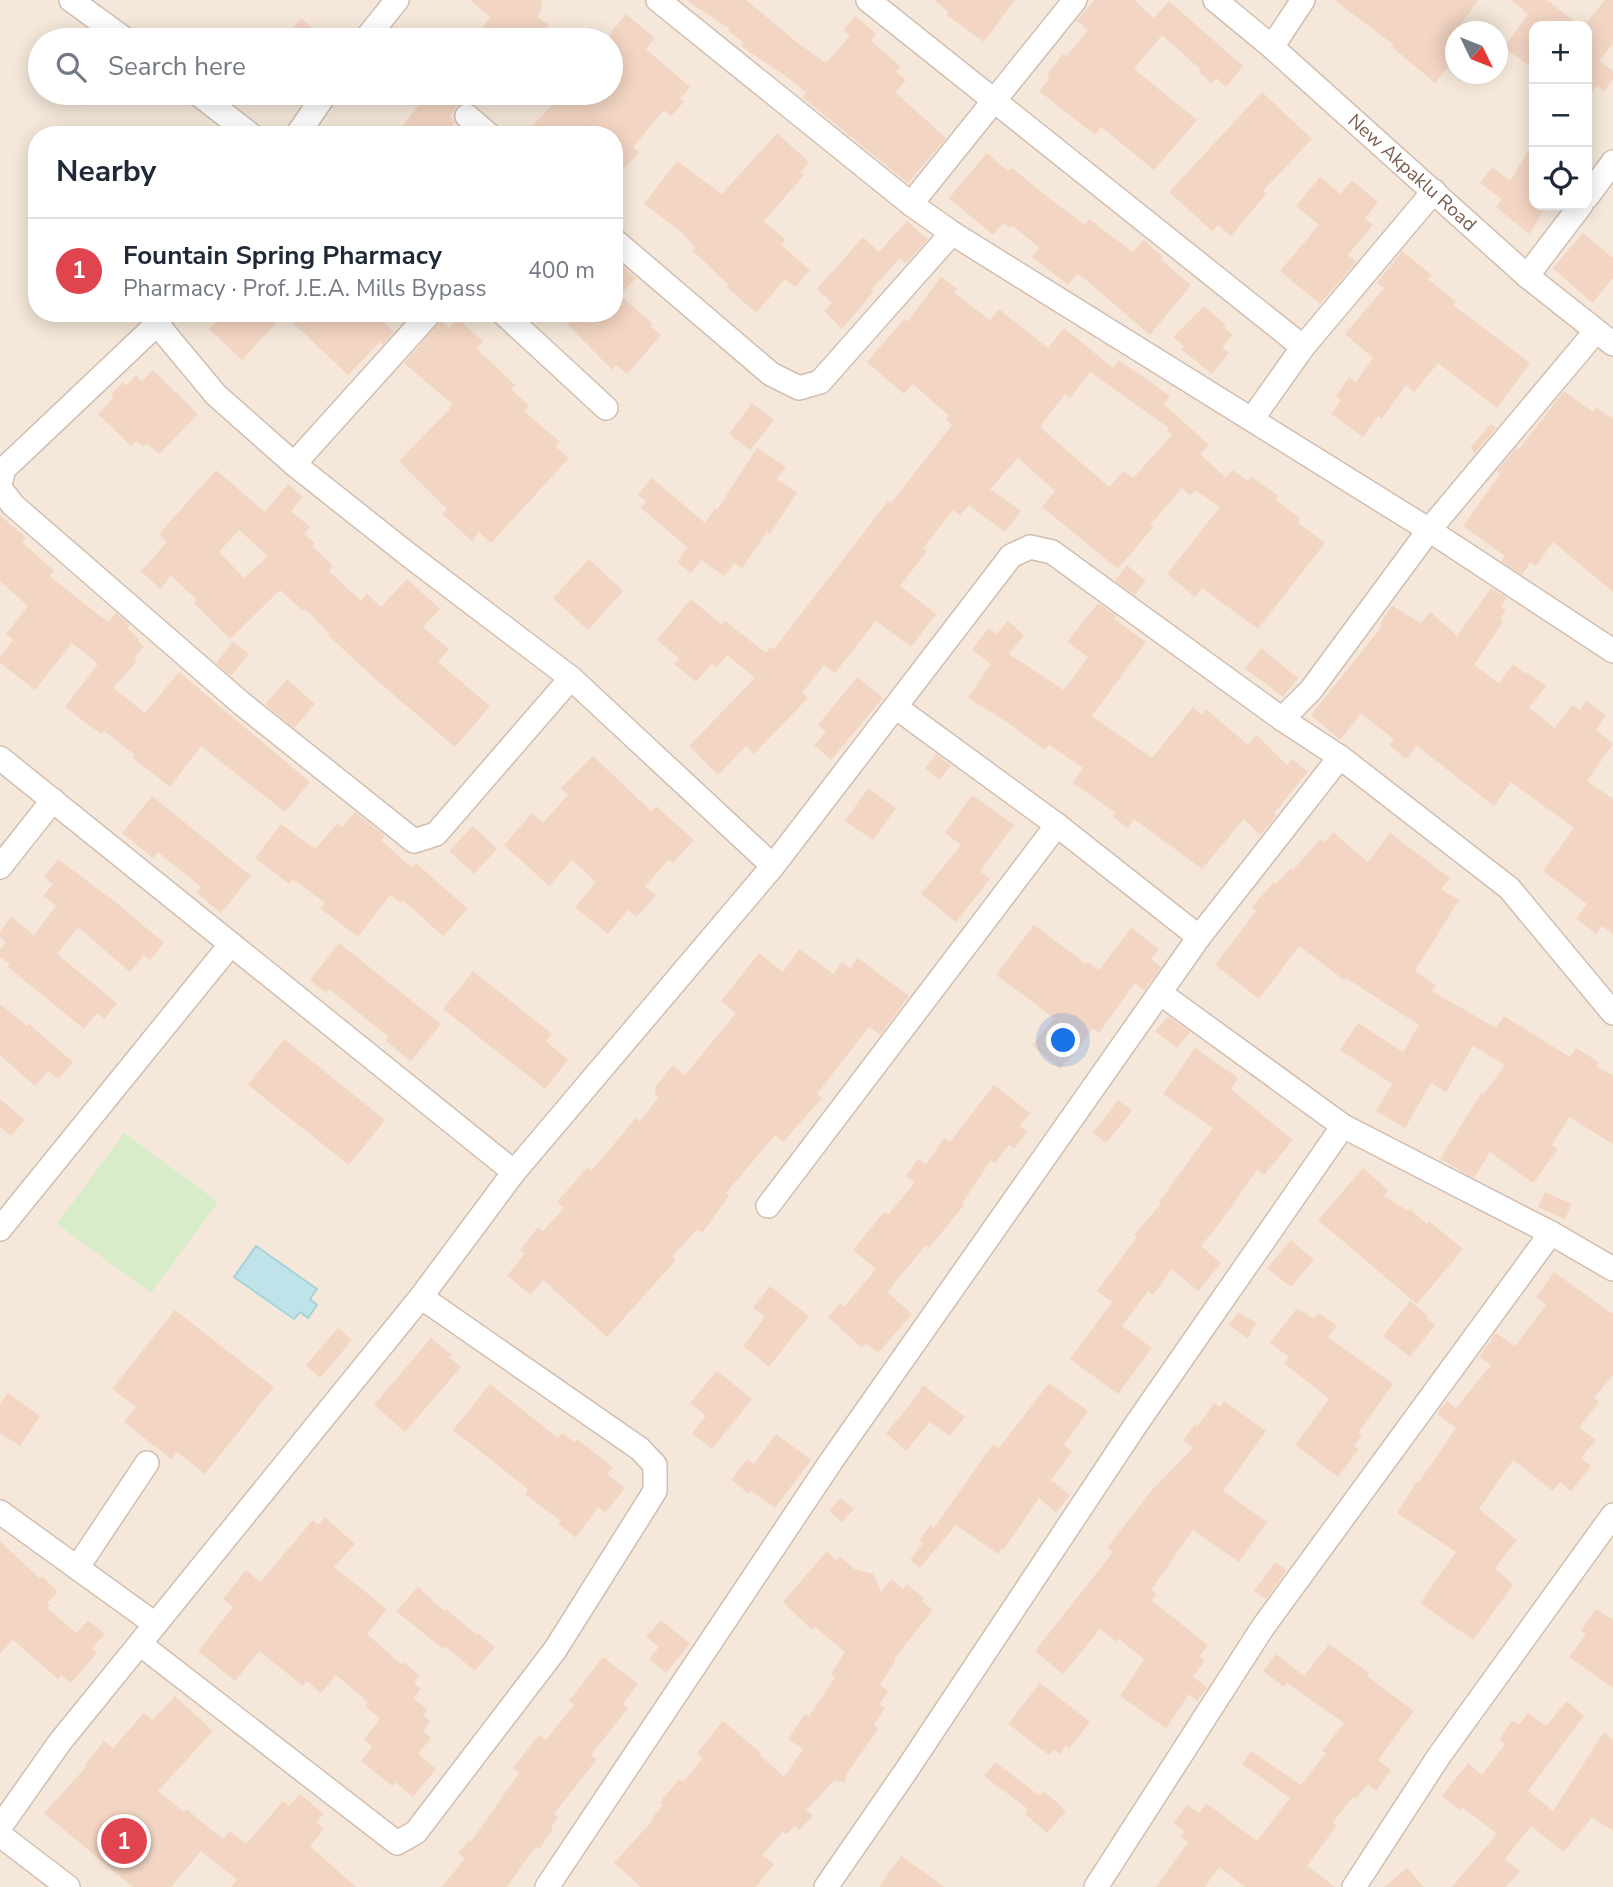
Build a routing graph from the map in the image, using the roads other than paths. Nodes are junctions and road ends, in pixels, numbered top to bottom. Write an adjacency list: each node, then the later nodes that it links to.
1 (71, 0): 8 (street)
2 (397, 0): 9 (street)
3 (658, 0): 21 (street)
4 (868, 0): 11 (street)
5 (1075, 0): 11 (street)
6 (1215, 0): 10 (street, New Akpaklu Road)
7 (1303, 0): 10 (street)
8 (110, 28)
9 (375, 28)
10 (1272, 47): 20 (street, New Akpaklu Road)
11 (996, 101): 21 (street); 31 (street)
12 (212, 105): 15 (street)
13 (318, 105): 16 (street)
14 (467, 116): 17 (street)
15 (239, 126)
16 (303, 126)
17 (479, 126)
18 (1613, 162): 19 (street)
19 (1592, 190)
20 (1434, 191): 25 (street, New Akpaklu Road); 31 (street)
21 (911, 204): 23 (street)
22 (1577, 210): 25 (street)
23 (952, 233): 24 (street); 33 (street)
24 (623, 248)
25 (1527, 276): 30 (street, New Akpaklu Road)
26 (156, 322): 35 (street)
27 (163, 322): 34 (street)
28 (422, 322): 34 (street)
29 (513, 322): 32 (street)
30 (1604, 337): 36 (street)
31 (1303, 347): 33 (street)
32 (606, 408)
33 (1252, 419): 36 (street)
34 (294, 464): 38 (street)
35 (0, 486): 38 (street)
36 (1429, 530): 37 (street); 40 (street)
37 (1613, 651)
38 (571, 678): 45 (street)
39 (897, 708): 40 (street); 44 (street); 45 (street)
40 (1282, 719): 41 (street)
41 (1340, 757): 47 (street); 50 (street)
42 (0, 758): 43 (street)
43 (53, 800): 46 (street); 48 (street)
44 (1058, 825): 47 (street); 53 (street)
45 (773, 866): 52 (street)
46 (0, 867)
47 (1199, 937): 49 (street)
48 (231, 944): 52 (street); 54 (street)
49 (1160, 993): 51 (street); 68 (street)
50 (1613, 1013)
51 (1343, 1126): 55 (street); 69 (street)
52 (514, 1172): 57 (street)
53 (768, 1206)
54 (0, 1229)
55 (1551, 1233): 56 (street); 66 (street)
56 (1613, 1269)
57 (421, 1297): 62 (street); 63 (street)
58 (146, 1463): 61 (street)
59 (0, 1512): 61 (street)
60 (1613, 1515): 70 (street)
61 (77, 1568): 62 (street)
62 (155, 1624): 63 (street)
63 (140, 1644): 64 (street)
64 (0, 1827)
65 (0, 1835): 67 (street)
66 (1102, 1885)
67 (68, 1887)
68 (547, 1887)
69 (826, 1887)
70 (1354, 1887)

